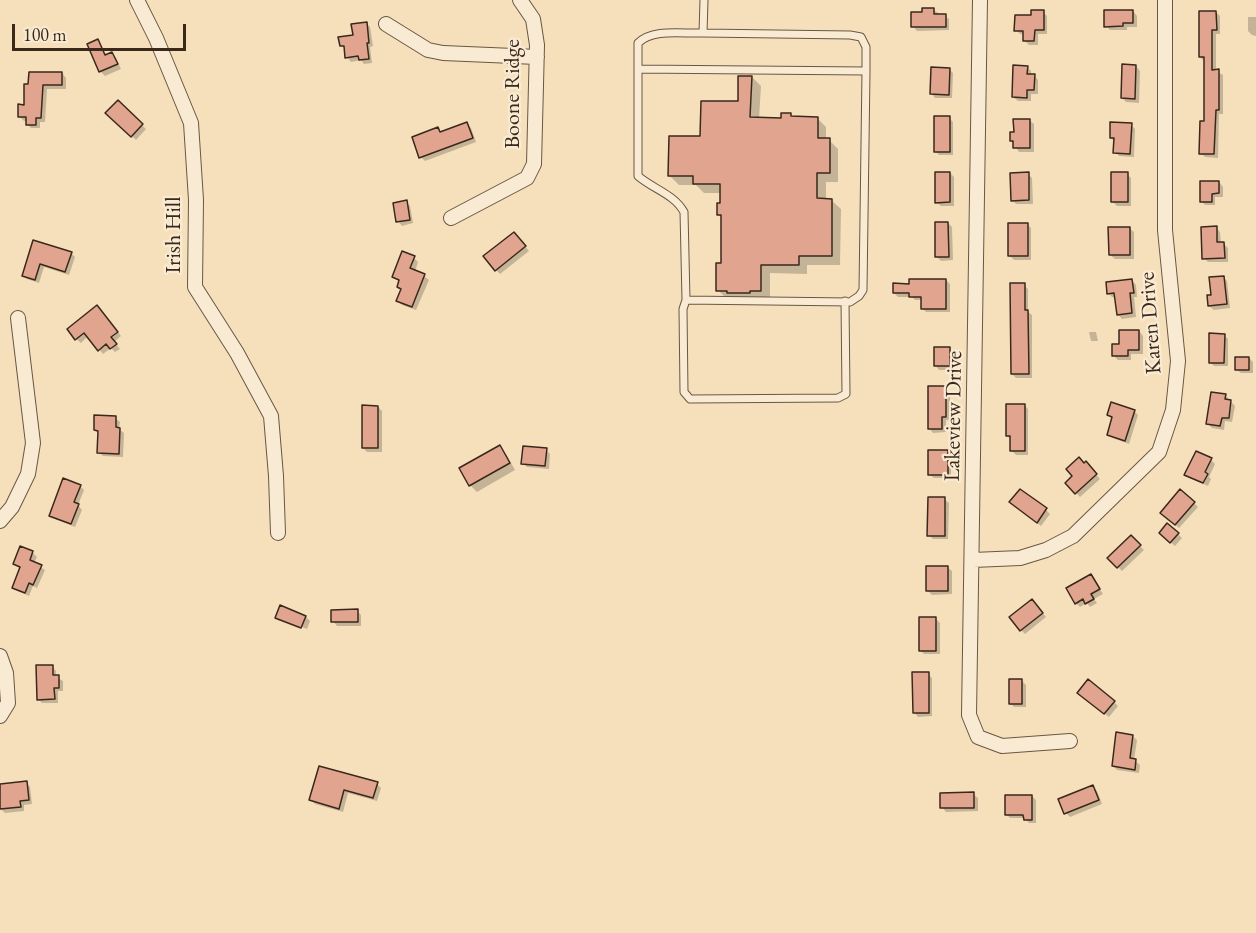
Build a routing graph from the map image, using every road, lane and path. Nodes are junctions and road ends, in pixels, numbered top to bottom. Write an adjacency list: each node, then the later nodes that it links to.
1 (137, 0): 16 (street, Irish Hill)
2 (520, 0): 8 (street, Boone Ridge)
3 (704, 0): 7 (lane)
4 (980, 0): 17 (street, Lakeview Drive)
5 (1165, 0): 17 (street, Karen Drive)
6 (386, 24): 8 (street)
7 (704, 33): 9 (lane); 10 (lane)
8 (537, 57): 11 (street, Boone Ridge)
9 (638, 69): 10 (lane); 12 (lane)
10 (866, 71): 13 (lane)
11 (451, 218)
12 (686, 300): 13 (lane); 13 (lane)
13 (845, 302)
14 (18, 318): 15 (street)
15 (0, 520)
16 (278, 533)
17 (973, 560): 20 (street, Lakeview Drive)
18 (0, 656): 19 (street)
19 (0, 716)
20 (1070, 741)

